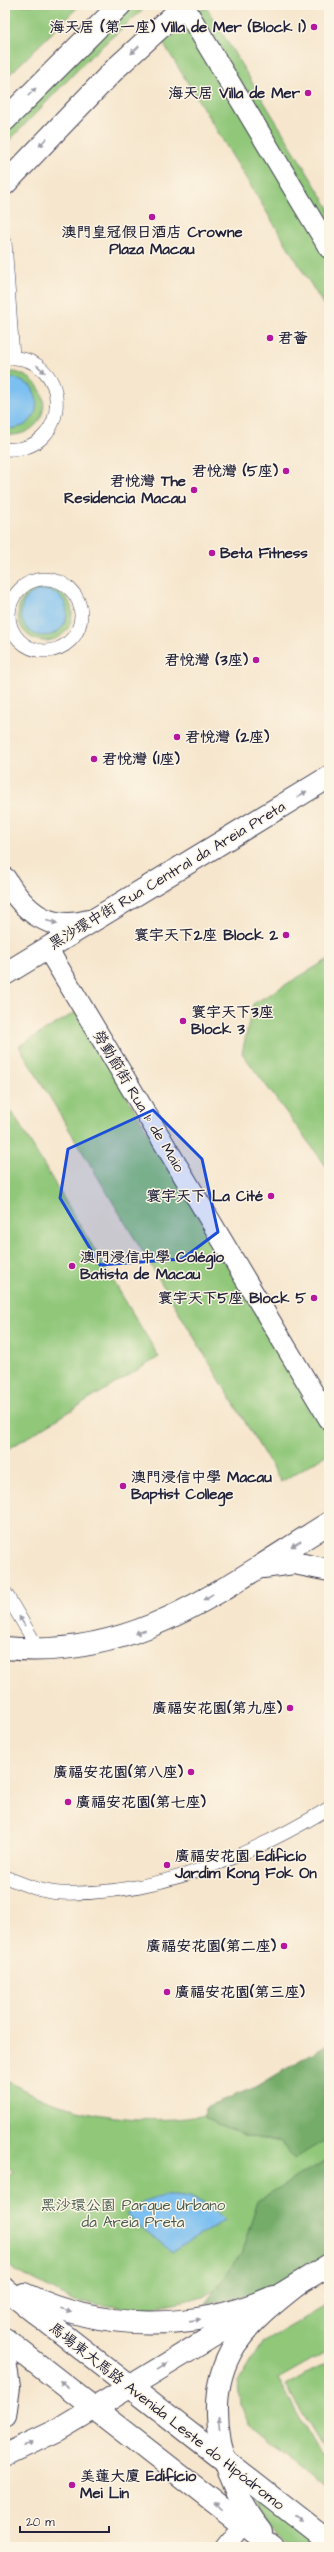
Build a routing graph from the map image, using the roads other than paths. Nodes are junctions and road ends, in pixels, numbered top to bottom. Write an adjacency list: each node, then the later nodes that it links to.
1 (120, 5): 3 (main road, one-way to 1)
2 (184, 5): 4 (main road, one-way to 4); 6 (street)
3 (5, 120)
4 (5, 184)
5 (5, 242): 7 (lane)
6 (329, 248)
7 (9, 358): 8 (lane, one-way to 8)
8 (5, 449)
9 (8, 628): 9 (lane)
10 (329, 777): 12 (main road, 黑沙環中街 Rua Central da Areia Preta, one-way to 10)
11 (5, 879): 12 (main road, one-way to 12)
12 (96, 918): 13 (main road, 黑沙環中街 Rua Central da Areia Preta)
13 (47, 948): 14 (main road, 黑沙環中街 Rua Central da Areia Preta); 15 (street, 勞動節街 Rua 1º de Maio)
14 (5, 974)
15 (329, 1419)
16 (329, 1524): 18 (main road, one-way to 18)
17 (329, 1570): 18 (main road)
18 (240, 1578): 21 (main road, one-way to 21)
19 (5, 1592): 21 (lane, one-way to 19)
20 (5, 1648): 21 (main road)
21 (39, 1650)
22 (329, 1808): 23 (lane)
23 (5, 1877)
24 (329, 2265): 26 (main road)
25 (5, 2284): 26 (main road, one-way to 26)
26 (298, 2284): 30 (main road, one-way to 26); 34 (main road, one-way to 26)
27 (5, 2289): 30 (main road, 馬場東大馬路 Avenida Leste do Hipódromo)
28 (5, 2338): 31 (main road, one-way to 28)
29 (5, 2360): 32 (main road)
30 (130, 2387): 31 (main road); 34 (main road, 馬場東大馬路 Avenida Leste do Hipódromo)
31 (94, 2408): 33 (main road, one-way to 31); 35 (main road, one-way to 31)
32 (5, 2416)
33 (5, 2455)
34 (225, 2462): 36 (main road, 馬場東大馬路 Avenida Leste do Hipódromo, one-way to 36); 39 (main road)
35 (243, 2524): 37 (street); 38 (main road)
36 (329, 2542)
37 (225, 2547)
38 (272, 2547)
39 (275, 2547)

